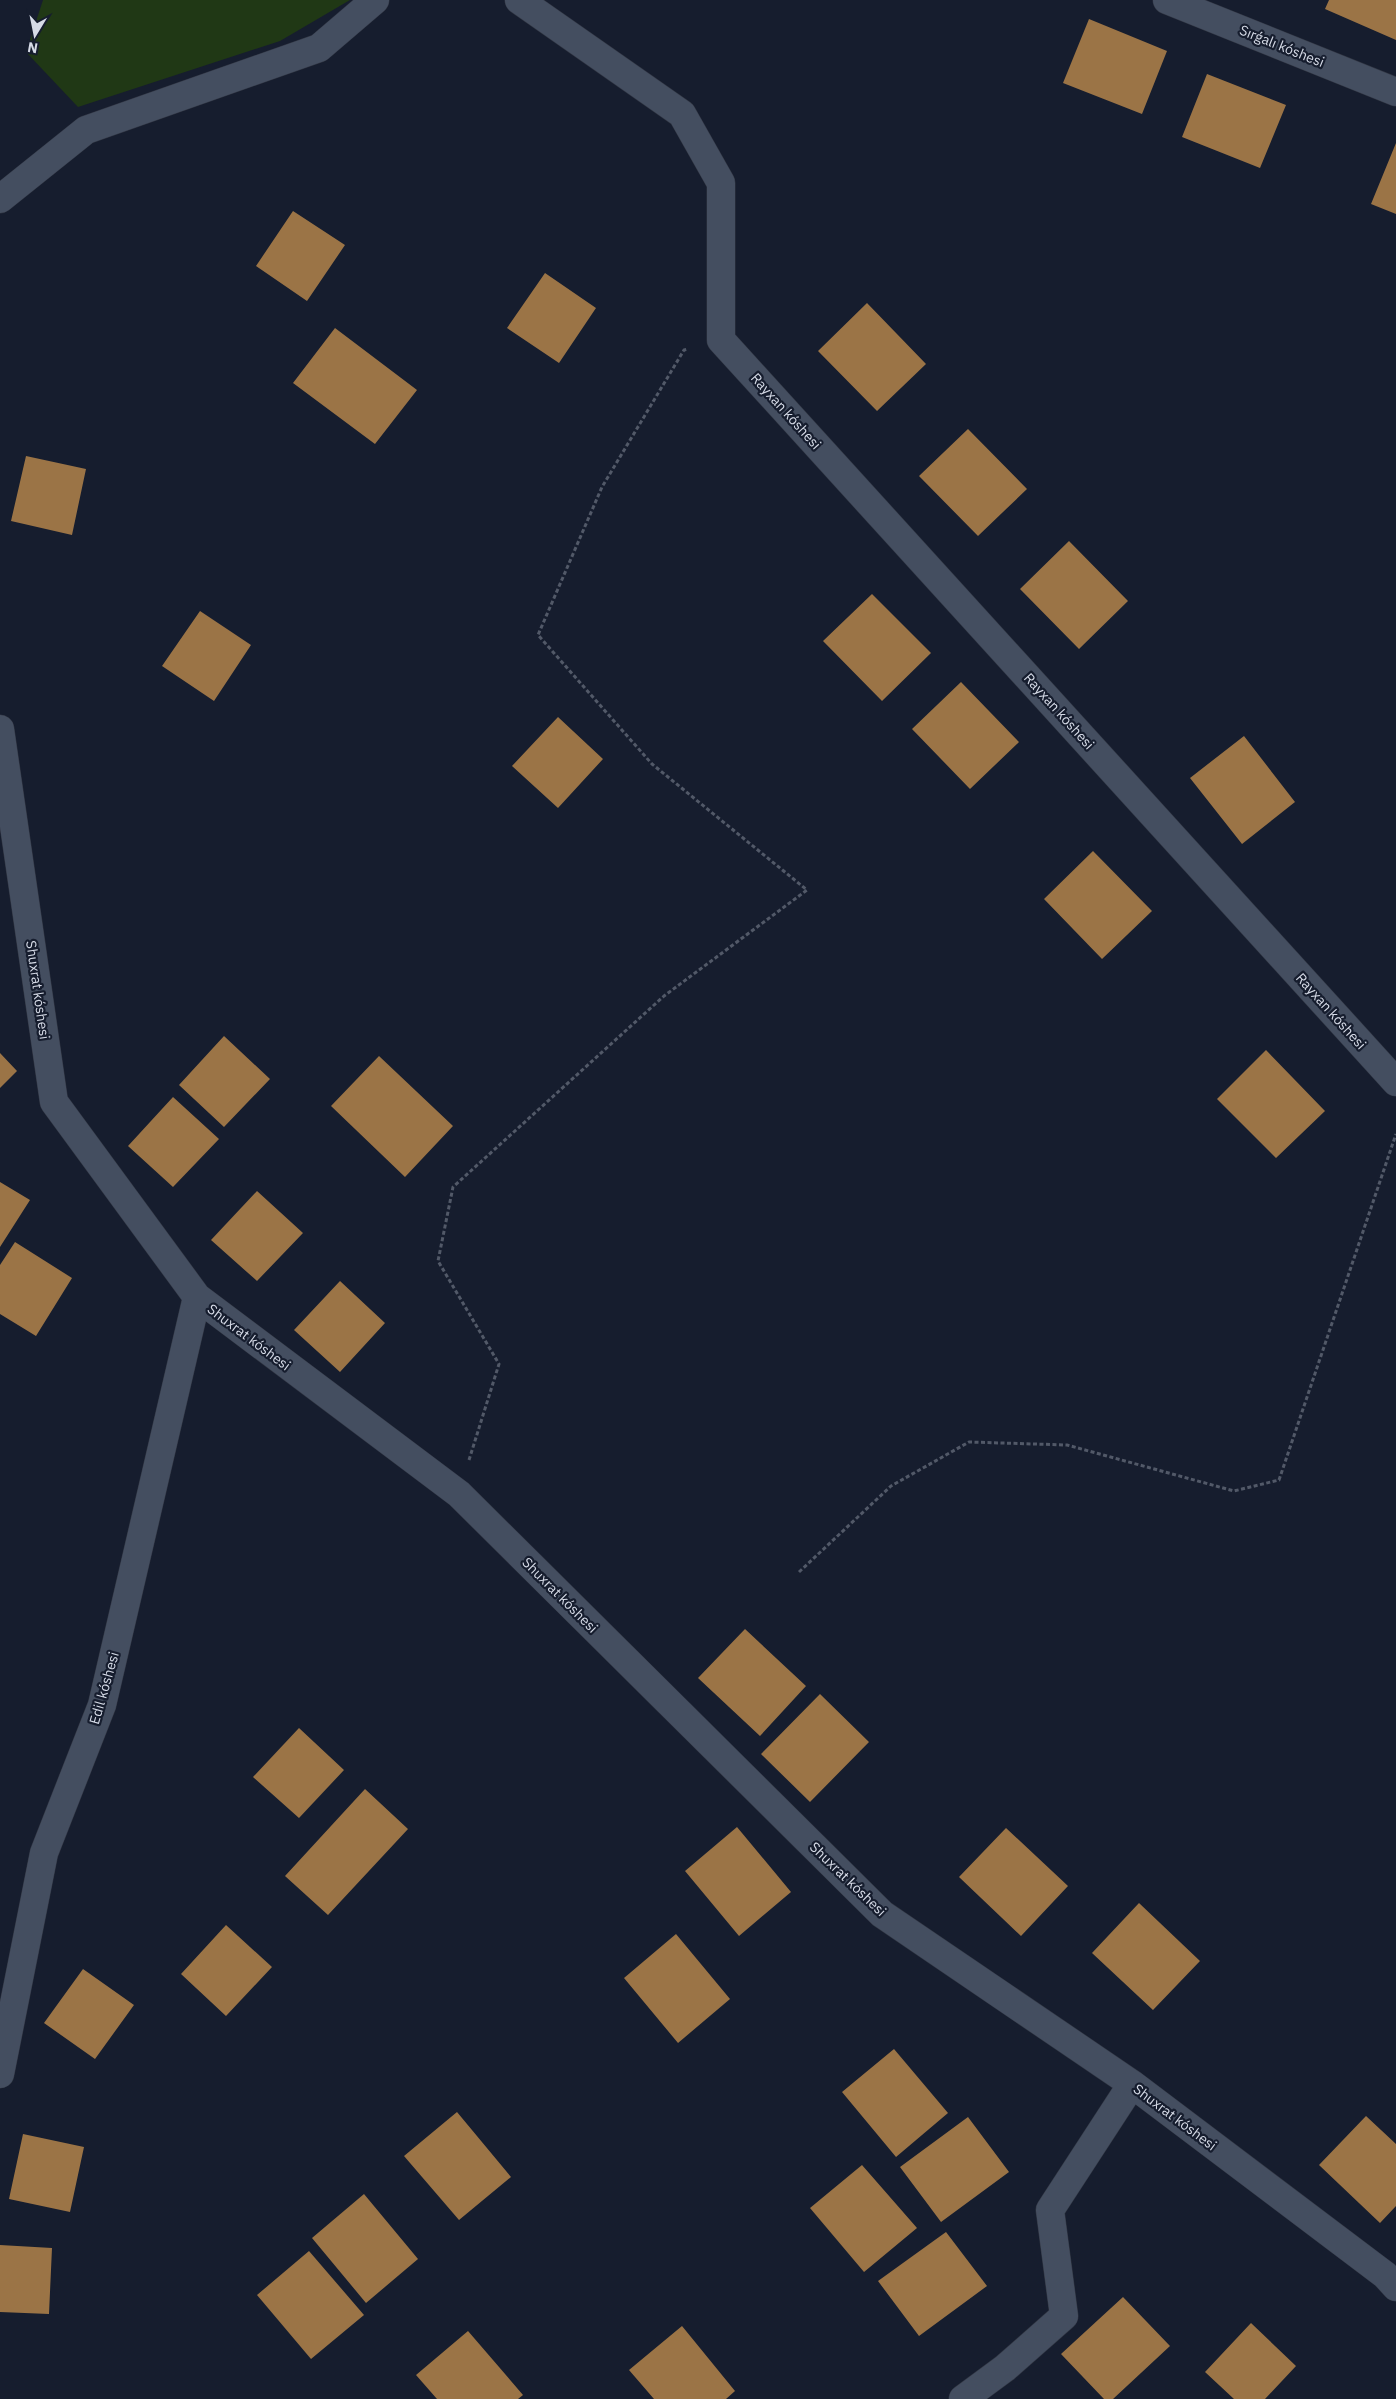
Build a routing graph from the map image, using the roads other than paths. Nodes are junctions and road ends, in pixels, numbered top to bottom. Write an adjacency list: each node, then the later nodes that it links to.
1 (376, 0): 5 (street)
2 (519, 0): 7 (street, Rayxan kóshesi)
3 (1168, 0): 4 (street, Sırǵalı kóshesi)
4 (1396, 92)
5 (0, 199)
6 (0, 729): 8 (street, Shuxrat kóshesi)
7 (1396, 1082)
8 (197, 1297): 9 (street, Edil kóshesi); 10 (street, Shuxrat kóshesi)
9 (0, 2074)
10 (1132, 2084): 11 (street, Shuxrat kóshesi); 12 (street)
11 (1396, 2287)
12 (964, 2399)

